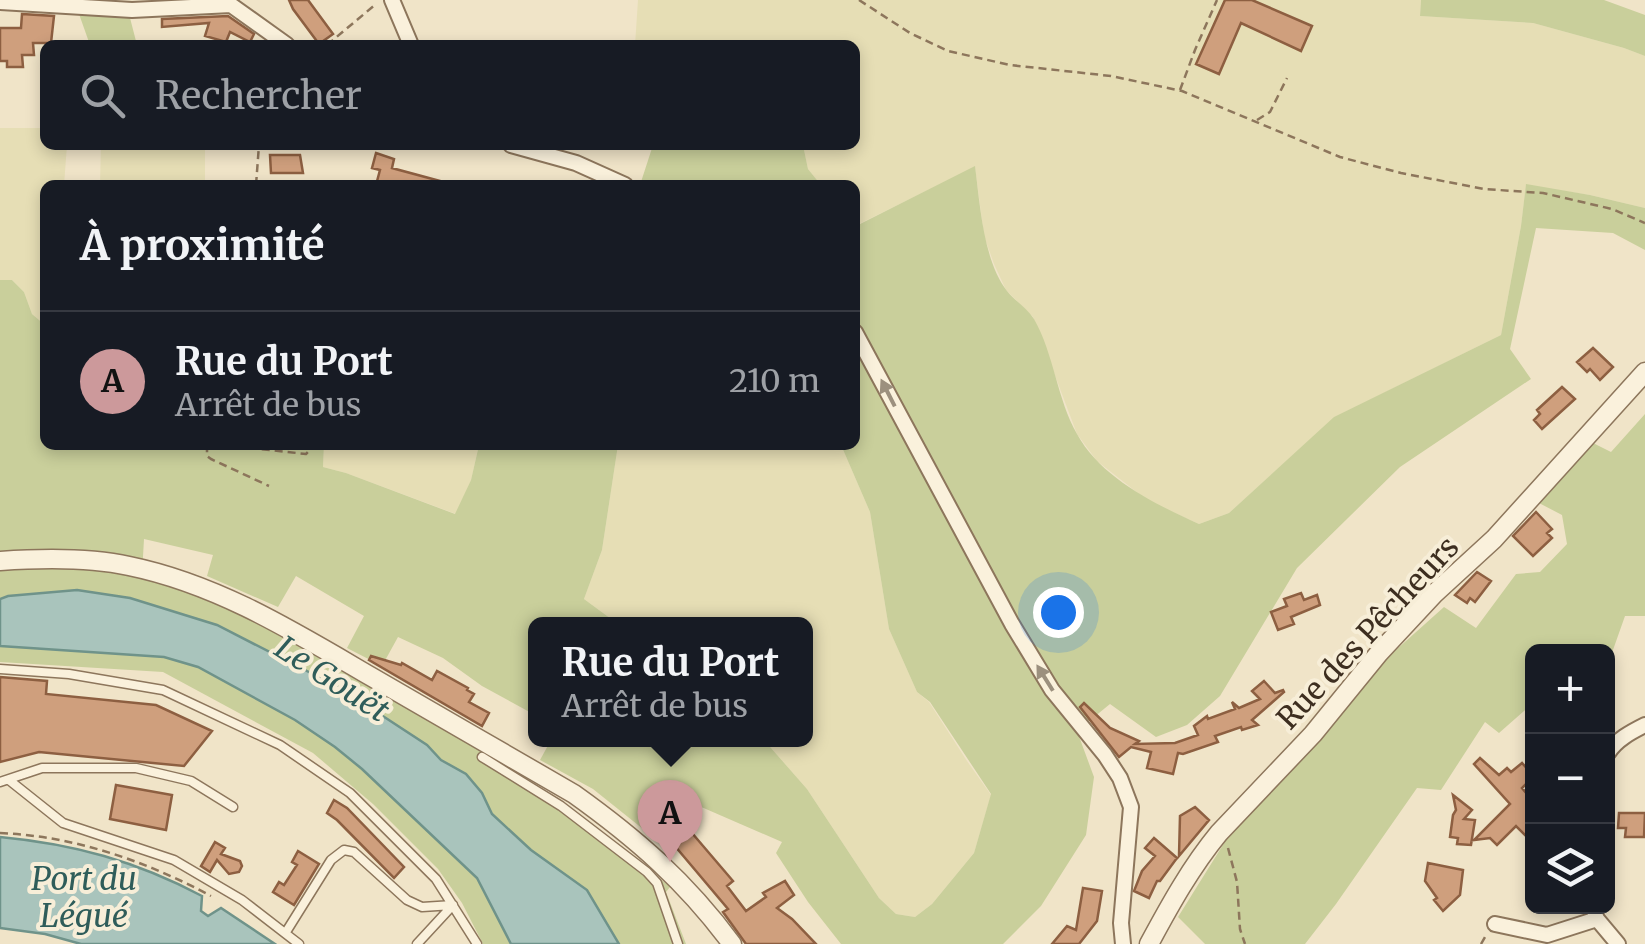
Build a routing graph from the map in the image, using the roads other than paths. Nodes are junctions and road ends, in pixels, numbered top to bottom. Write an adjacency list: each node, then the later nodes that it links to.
1 (392, 0): 5 (street)
2 (0, 2): 3 (street)
3 (231, 3): 4 (street)
4 (277, 40)
5 (408, 40)
6 (528, 150): 7 (street)
7 (614, 180)
8 (860, 341): 27 (street, one-way to 8)
9 (1645, 372): 28 (street, Rue des Pêcheurs)
10 (0, 561): 26 (street)
11 (0, 670): 17 (lane)
12 (1645, 725): 13 (street)
13 (1615, 745)
14 (482, 757): 25 (lane)
15 (5, 781): 16 (lane); 21 (lane)
16 (233, 807)
17 (453, 905): 21 (lane); 23 (lane); 24 (lane)
18 (1593, 914): 20 (street)
19 (1596, 914): 29 (street)
20 (1495, 924)
21 (286, 932): 22 (lane)
22 (300, 944)
23 (418, 944)
24 (477, 944)
25 (678, 944)
26 (732, 944)
27 (1123, 944)
28 (1149, 944)
29 (1618, 944)

